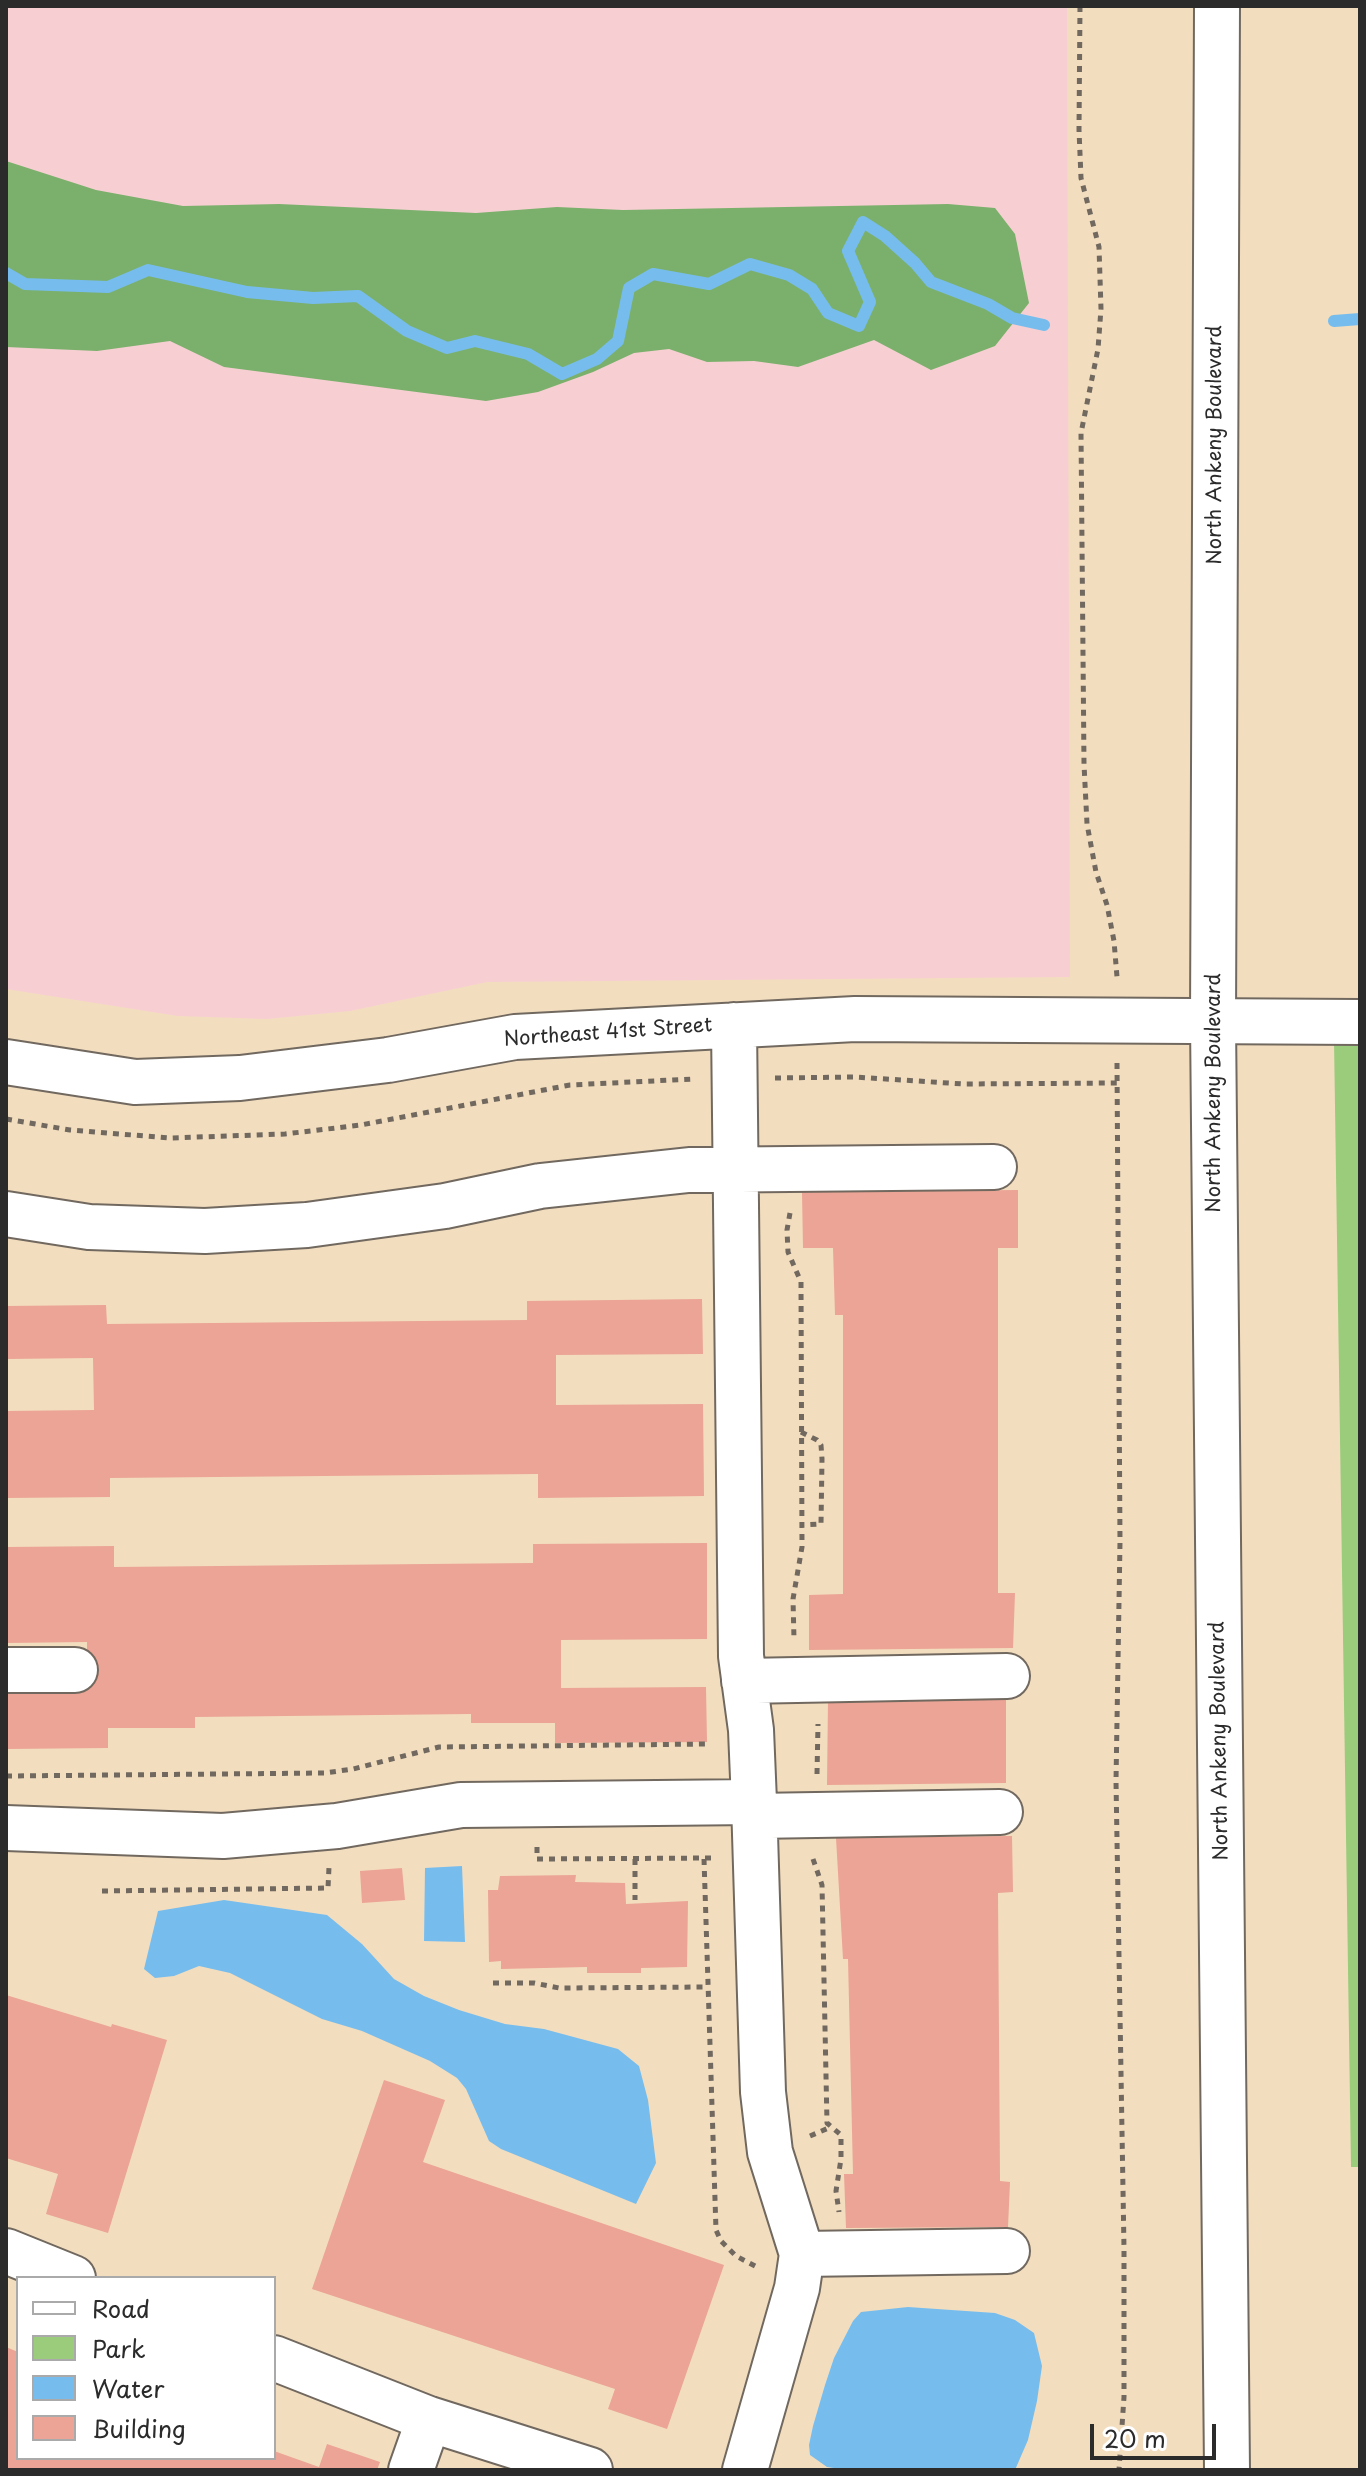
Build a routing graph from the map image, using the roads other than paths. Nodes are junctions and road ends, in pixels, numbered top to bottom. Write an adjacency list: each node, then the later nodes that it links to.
1 (1217, 6): 2 (main road, North Ankeny Boulevard)
2 (1213, 1021): 3 (main road, Northeast 41st Street); 4 (main road, Northeast 41st Street); 25 (main road, North Ankeny Boulevard)
3 (1360, 1022)
4 (734, 1025): 5 (main road, Northeast 41st Street); 7 (main road)
5 (6, 1062)
6 (994, 1167): 7 (main road)
7 (738, 1169): 8 (main road); 12 (main road)
8 (6, 1214)
9 (6, 1670): 10 (main road)
10 (75, 1670)
11 (1007, 1676): 12 (main road)
12 (744, 1681): 14 (main road)
13 (1000, 1812): 14 (main road)
14 (755, 1825): 15 (main road); 18 (main road)
15 (6, 1828)
16 (6, 2251): 19 (main road)
17 (1007, 2251): 18 (main road)
18 (821, 2254): 24 (main road)
19 (68, 2276)
20 (276, 2359): 21 (main road)
21 (429, 2419): 22 (main road); 23 (main road)
22 (411, 2470)
23 (590, 2470)
24 (745, 2470)
25 (1227, 2470)

